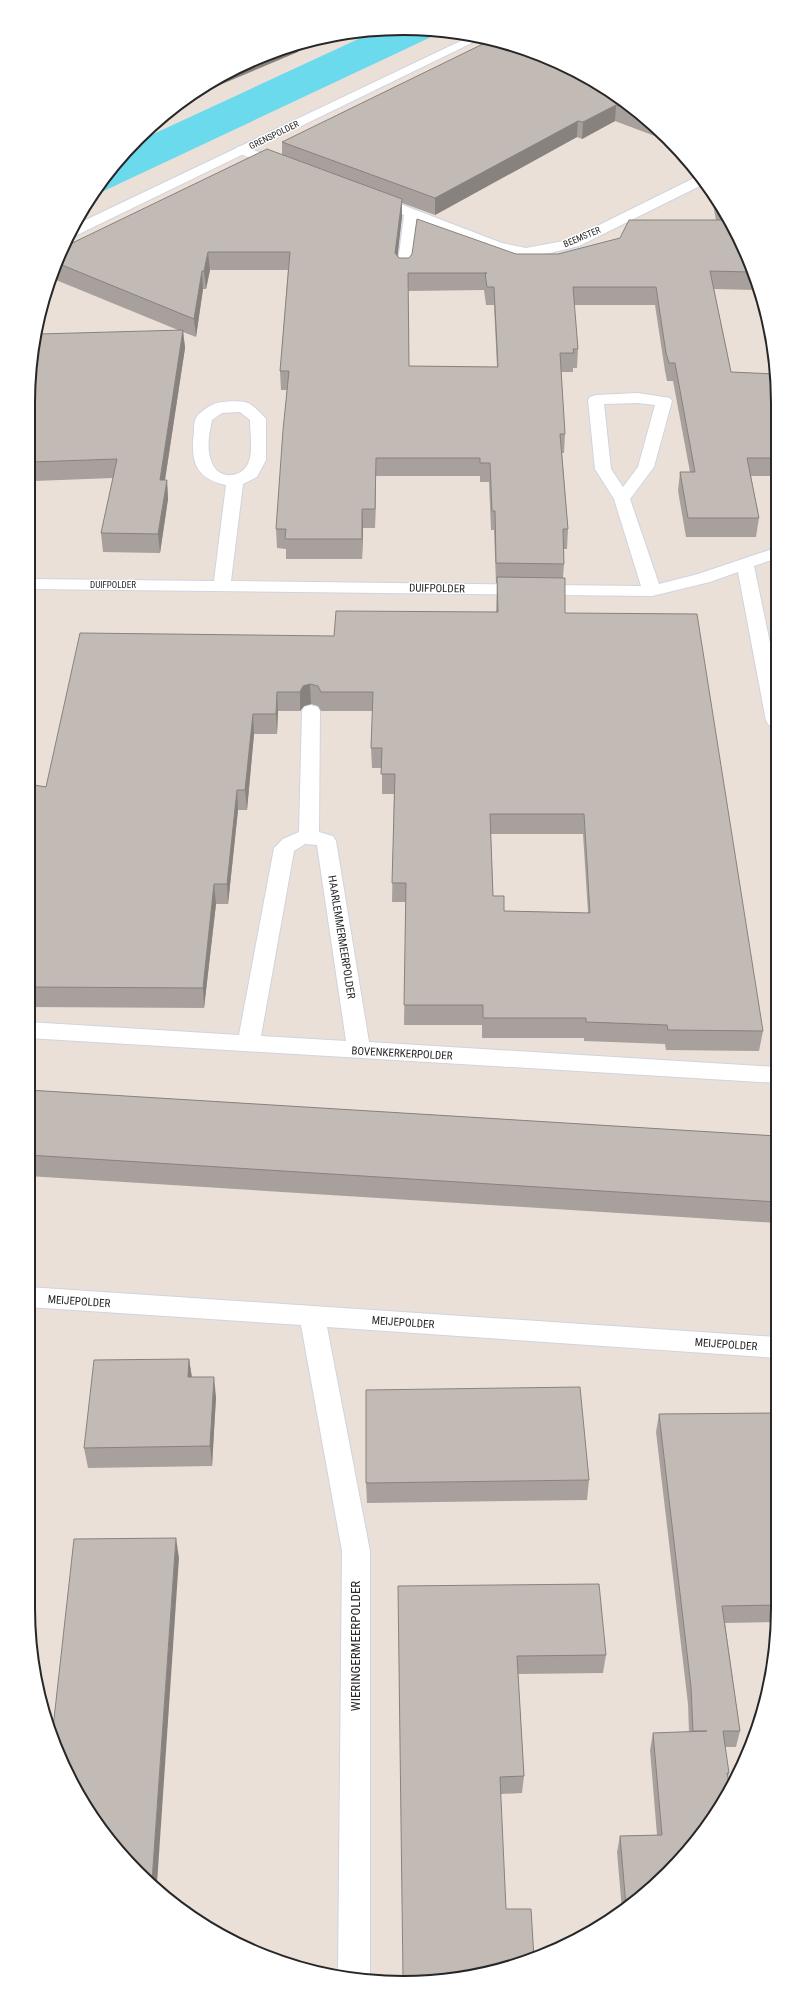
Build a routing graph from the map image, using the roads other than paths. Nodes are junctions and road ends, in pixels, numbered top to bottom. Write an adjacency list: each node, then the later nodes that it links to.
1 (469, 41): 2 (street, GRENSPOLDER)
2 (242, 150): 3 (street); 7 (street, GRENSPOLDER)
3 (293, 169)
4 (697, 182): 6 (street, BEEMSTER)
5 (360, 193): 6 (street, BEEMSTER)
6 (411, 212): 8 (street)
7 (79, 229)
8 (404, 271)
9 (235, 481): 9 (street); 14 (street)
10 (622, 499): 10 (street); 15 (street)
11 (771, 554): 12 (street, DUIFPOLDER)
12 (745, 563): 15 (street, DUIFPOLDER); 16 (street)
13 (35, 584): 14 (street, DUIFPOLDER)
14 (222, 586): 15 (street, DUIFPOLDER)
15 (652, 591)
16 (771, 696)
17 (311, 711): 18 (street)
18 (309, 836): 20 (street); 21 (street, HAARLEMMERMEERPOLDER)
19 (35, 1030): 20 (street, BOVENKERKERPOLDER)
20 (249, 1043): 21 (street, BOVENKERKERPOLDER)
21 (359, 1050): 22 (street, BOVENKERKERPOLDER)
22 (771, 1075)
23 (35, 1297): 24 (street, MEIJEPOLDER)
24 (312, 1316): 25 (street, MEIJEPOLDER); 26 (street, WIERINGERMEERPOLDER)
25 (771, 1347)
26 (354, 1973)

